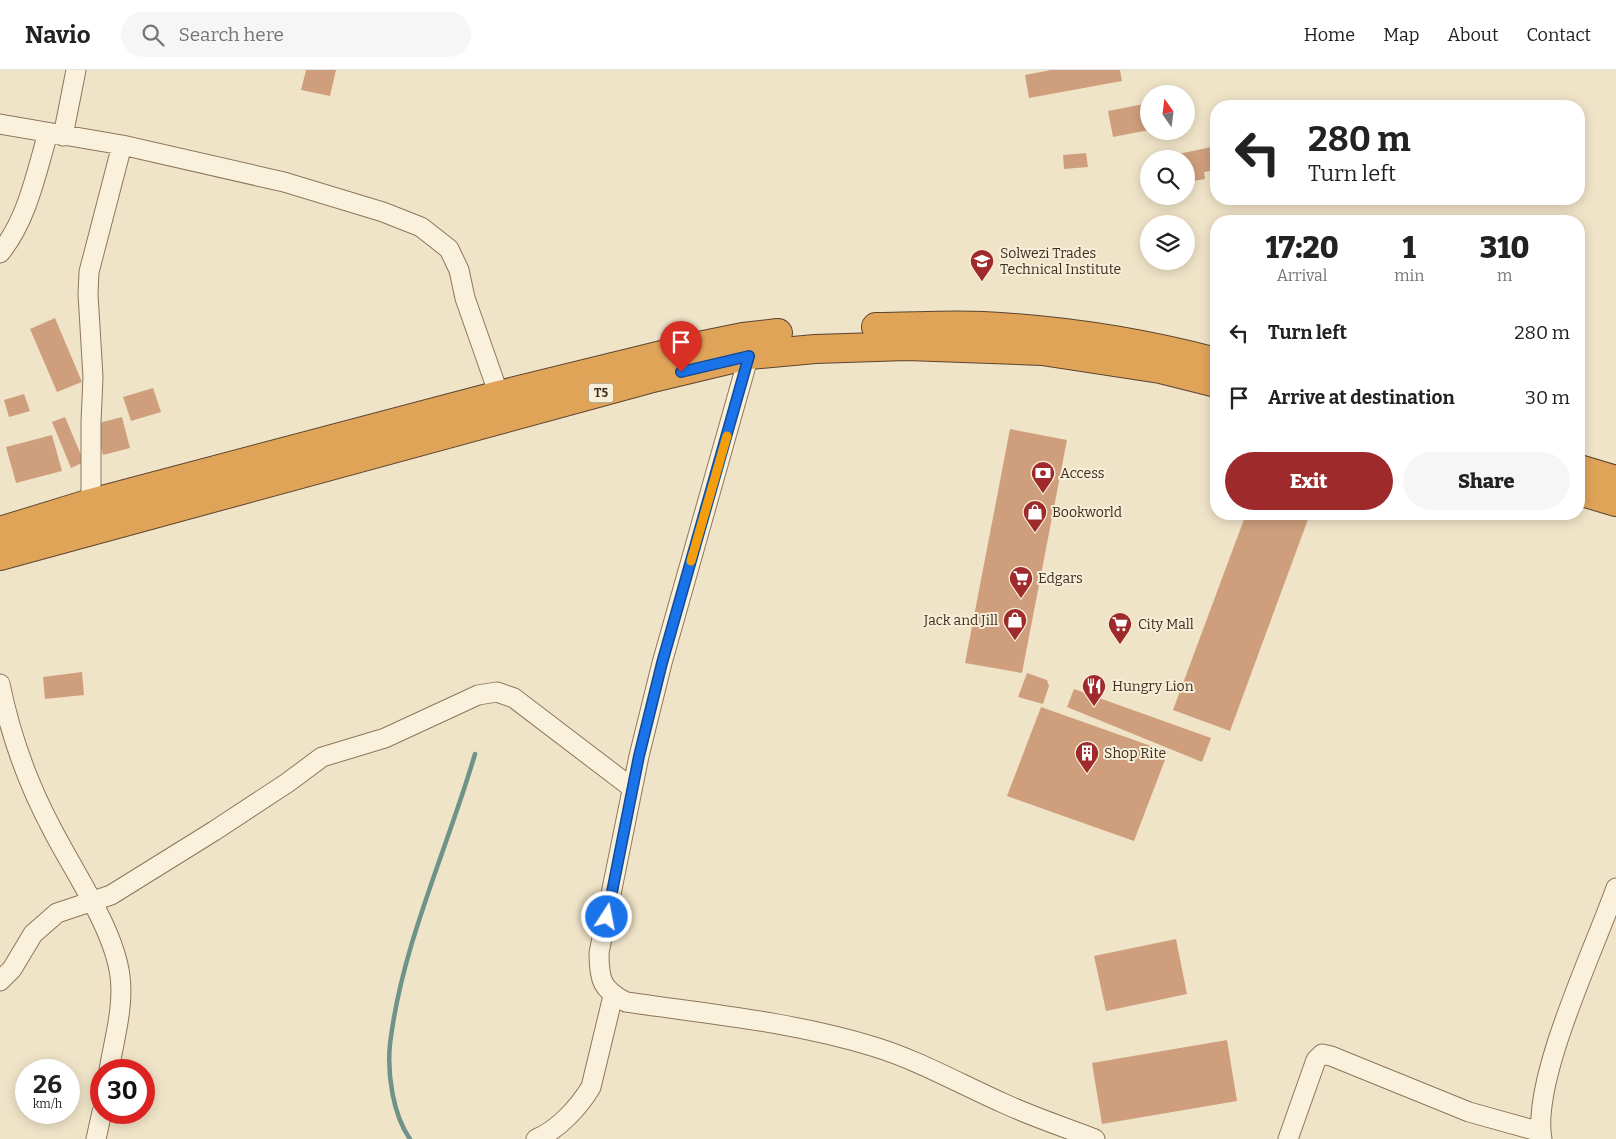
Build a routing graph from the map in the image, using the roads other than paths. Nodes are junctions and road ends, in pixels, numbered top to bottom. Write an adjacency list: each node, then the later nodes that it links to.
1 (76, 70): 3 (street)
2 (0, 124): 3 (street)
3 (56, 134): 4 (street); 5 (street)
4 (122, 145): 9 (street); 14 (street)
5 (0, 253)
6 (749, 356): 8 (highway, T5); 16 (highway, T5); 18 (street)
7 (1210, 360): 9 (highway, T5)
8 (1210, 382)
9 (499, 395): 14 (highway, T5)
10 (1585, 471): 11 (highway)
11 (1616, 480)
12 (1585, 493): 13 (highway)
13 (1616, 502)
14 (92, 503): 15 (highway, T5)
15 (0, 530)
16 (0, 556)
17 (0, 684): 20 (street)
18 (632, 788): 20 (street); 22 (street)
19 (1616, 890): 25 (street)
20 (92, 903): 21 (street); 23 (street)
21 (0, 981)
22 (613, 996): 27 (street); 28 (street)
23 (112, 1059)
24 (99, 1124): 26 (street)
25 (1542, 1135): 29 (street)
26 (96, 1139)
27 (536, 1139)
28 (1095, 1139)
29 (1288, 1139)

